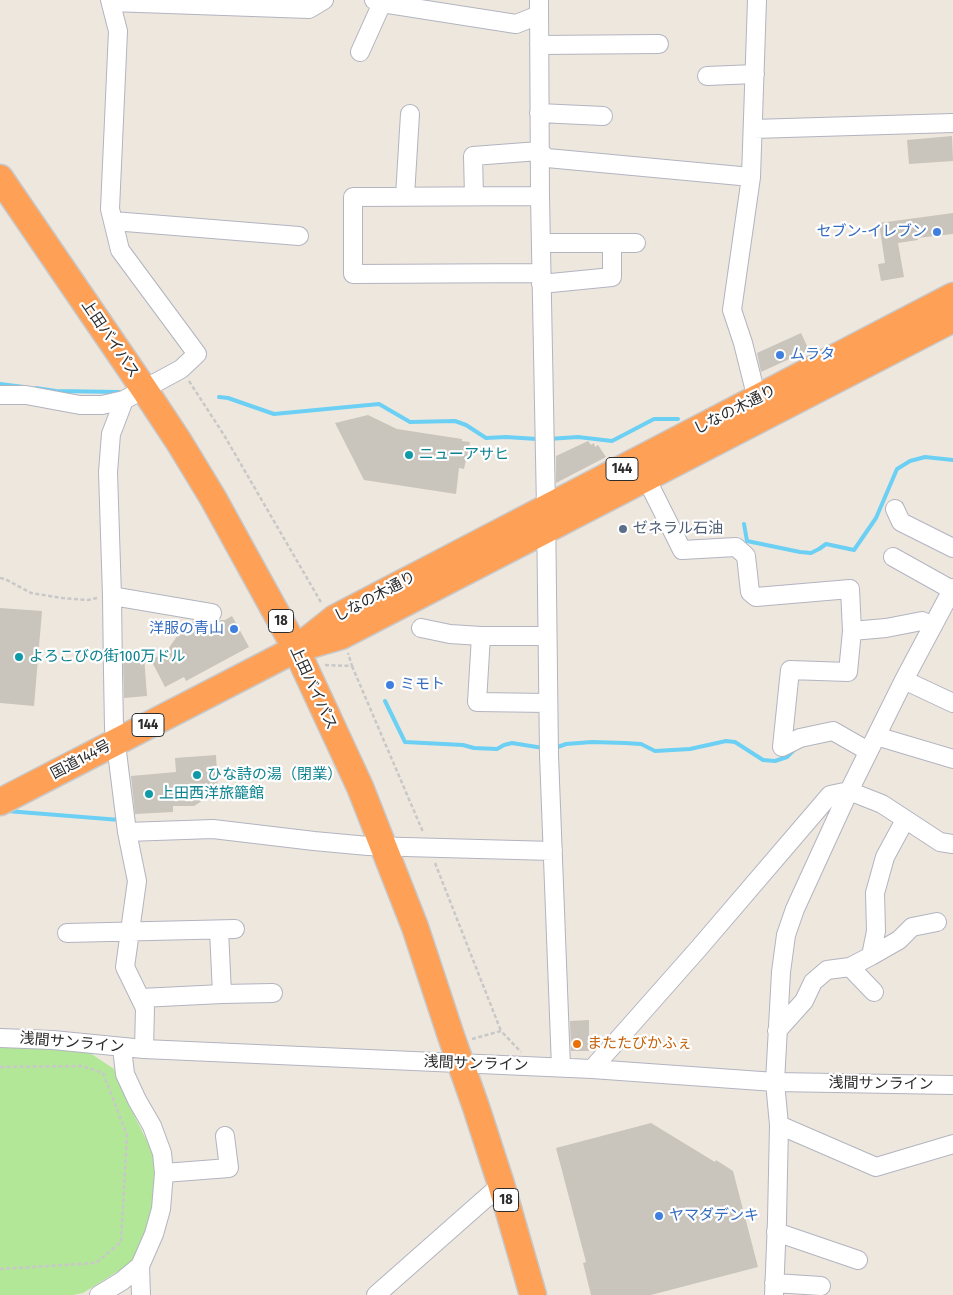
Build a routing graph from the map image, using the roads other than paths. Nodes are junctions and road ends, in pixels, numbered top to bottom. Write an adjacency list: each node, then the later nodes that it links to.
1 (324, 0): 5 (street)
2 (757, 0): 10 (street)
3 (110, 1): 5 (street); 23 (street)
4 (378, 1): 6 (street); 9 (street)
5 (196, 3)
6 (539, 8): 8 (street)
7 (659, 44): 8 (street)
8 (539, 45): 12 (street)
9 (360, 52)
10 (755, 74): 11 (street); 16 (street)
11 (707, 76)
12 (539, 113): 14 (street); 17 (street)
13 (410, 114): 20 (street)
14 (603, 116)
15 (953, 123): 16 (street)
16 (753, 129): 18 (street)
17 (539, 151): 18 (street); 21 (street); 22 (street)
18 (751, 177): 33 (street)
19 (0, 178): 32 (highway, 上田バイパス / 18)
20 (405, 196): 21 (street); 28 (street)
21 (474, 196): 22 (street)
22 (540, 196): 25 (street)
23 (113, 221): 24 (street); 32 (street)
24 (300, 236)
25 (541, 242): 26 (street); 28 (street)
26 (612, 243): 27 (street); 28 (street)
27 (636, 243)
28 (541, 278): 36 (street)
29 (953, 296): 33 (highway, しなの木通り / 144)
30 (953, 319): 34 (highway, しなの木通り / 144)
31 (0, 394): 32 (street)
32 (134, 394): 40 (street); 47 (highway, 上田バイパス / 18)
33 (757, 399): 36 (highway, しなの木通り / 144)
34 (646, 478): 36 (highway, しなの木通り / 144); 44 (street)
35 (895, 510): 37 (street)
36 (546, 519): 46 (street); 47 (highway, しなの木通り / 144)
37 (953, 548)
38 (893, 557): 39 (street)
39 (952, 589): 42 (street)
40 (112, 596): 41 (street); 52 (street)
41 (212, 613)
42 (933, 626): 44 (street); 48 (street)
43 (421, 628): 45 (street)
44 (852, 631): 53 (street)
45 (481, 636): 46 (street); 49 (street)
46 (547, 636): 49 (street)
47 (296, 649): 52 (highway, 国道144号 / 144); 60 (highway, 上田バイパス / 18)
48 (904, 680): 50 (street); 51 (street)
49 (548, 703): 61 (street)
50 (953, 703)
51 (876, 736): 53 (street); 54 (street)
52 (116, 741): 56 (highway, 国道144号 / 144); 58 (street)
53 (868, 751): 55 (street)
54 (953, 759)
55 (849, 791): 57 (street); 71 (street); 77 (street)
56 (0, 802)
57 (905, 820): 59 (street); 65 (street)
58 (127, 832): 60 (street); 63 (street)
59 (953, 844)
60 (382, 846): 61 (street); 75 (highway, 上田バイパス / 18)
61 (552, 851): 76 (street)
62 (937, 922): 65 (street)
63 (130, 931): 64 (street); 69 (street); 70 (street)
64 (67, 933)
65 (871, 956): 66 (street)
66 (850, 967): 67 (street); 71 (street)
67 (874, 992)
68 (273, 993): 69 (street)
69 (222, 994): 70 (street)
70 (141, 998): 74 (street)
71 (778, 1031): 78 (street)
72 (0, 1038): 73 (street, 浅間サンライン)
73 (122, 1048): 74 (street, 浅間サンライン); 84 (street)
74 (144, 1049): 75 (street, 浅間サンライン)
75 (460, 1064): 76 (street, 浅間サンライン); 80 (highway, 上田バイパス / 18)
76 (561, 1068): 77 (street, 浅間サンライン)
77 (592, 1069): 78 (street, 浅間サンライン)
78 (775, 1082): 79 (street, 浅間サンライン); 81 (street)
79 (953, 1085)
80 (476, 1107): 85 (highway, 上田バイパス / 18); 95 (highway, 上田バイパス / 18)
81 (779, 1125): 83 (street); 86 (street)
82 (225, 1136): 84 (street)
83 (953, 1144)
84 (164, 1173): 88 (street)
85 (495, 1190): 93 (street); 94 (highway, 上田バイパス / 18)
86 (776, 1232): 87 (street); 90 (street)
87 (858, 1260)
88 (140, 1266): 91 (street); 92 (street)
89 (821, 1286): 90 (street)
90 (774, 1289)
91 (99, 1295)
92 (141, 1295)
93 (376, 1295)
94 (519, 1295)
95 (533, 1295)

